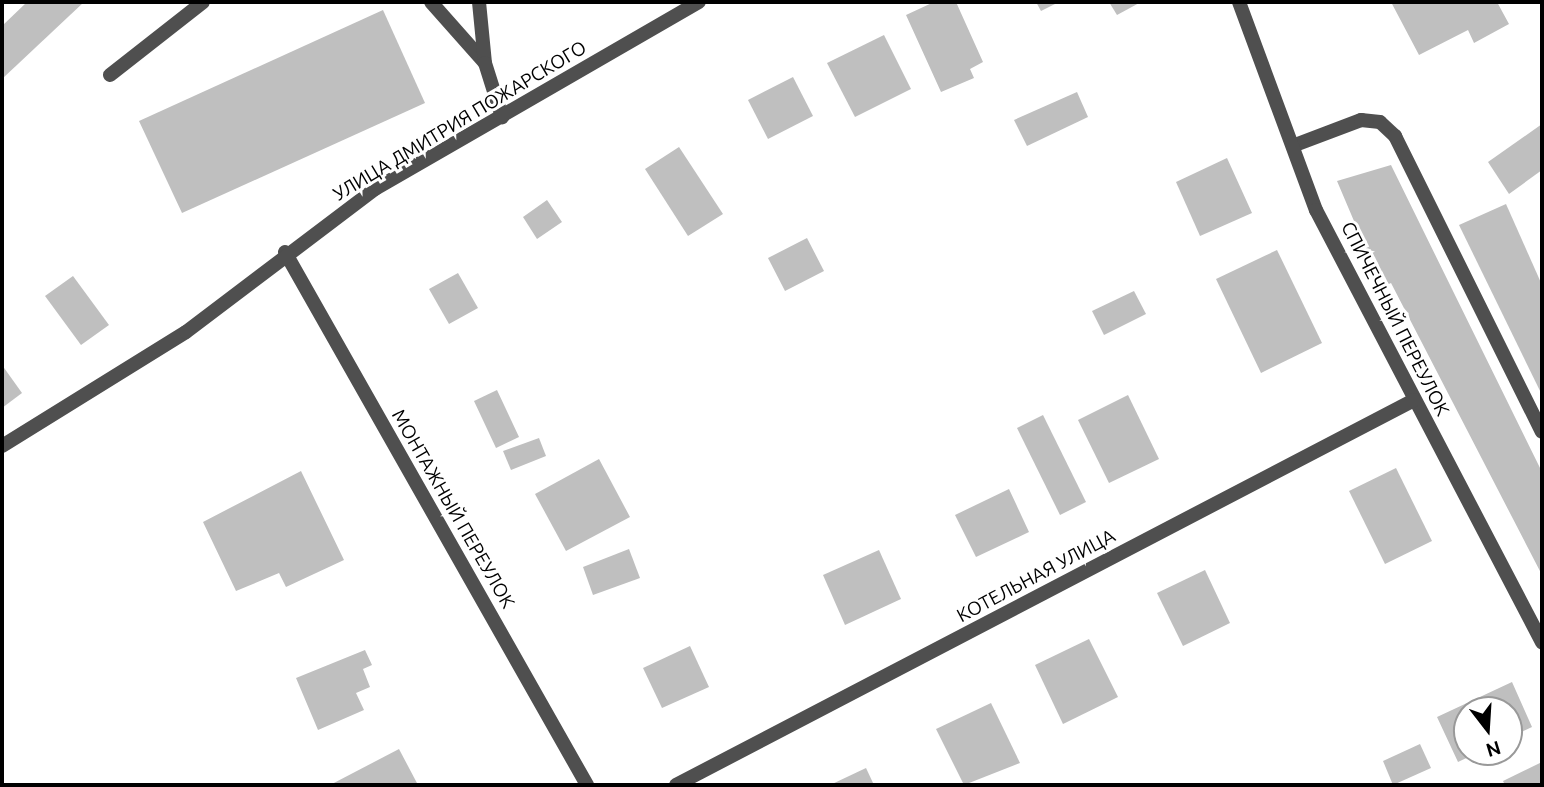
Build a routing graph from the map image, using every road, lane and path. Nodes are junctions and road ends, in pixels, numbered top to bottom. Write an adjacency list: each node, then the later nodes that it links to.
1 (202, 2): 7 (street)
2 (431, 2): 6 (street)
3 (479, 2): 6 (street)
4 (699, 2): 8 (street, УЛИЦА ДМИТРИЯ ПОЖАРСКОГО)
5 (1239, 2): 9 (street, СПИЧЕЧНЫЙ ПЕРЕУЛОК)
6 (485, 63): 8 (street)
7 (110, 75)
8 (502, 117): 10 (street, УЛИЦА ДМИТРИЯ ПОЖАРСКОГО)
9 (1294, 145): 11 (street, СПИЧЕЧНЫЙ ПЕРЕУЛОК); 12 (street)
10 (285, 252): 13 (street, УЛИЦА ДМИТРИЯ ПОЖАРСКОГО); 15 (street, МОНТАЖНЫЙ ПЕРЕУЛОК)
11 (1414, 400): 14 (street, СПИЧЕЧНЫЙ ПЕРЕУЛОК); 16 (street, КОТЕЛЬНАЯ УЛИЦА)
12 (1542, 432)
13 (2, 446)
14 (1542, 643)
15 (587, 785)
16 (676, 785)

